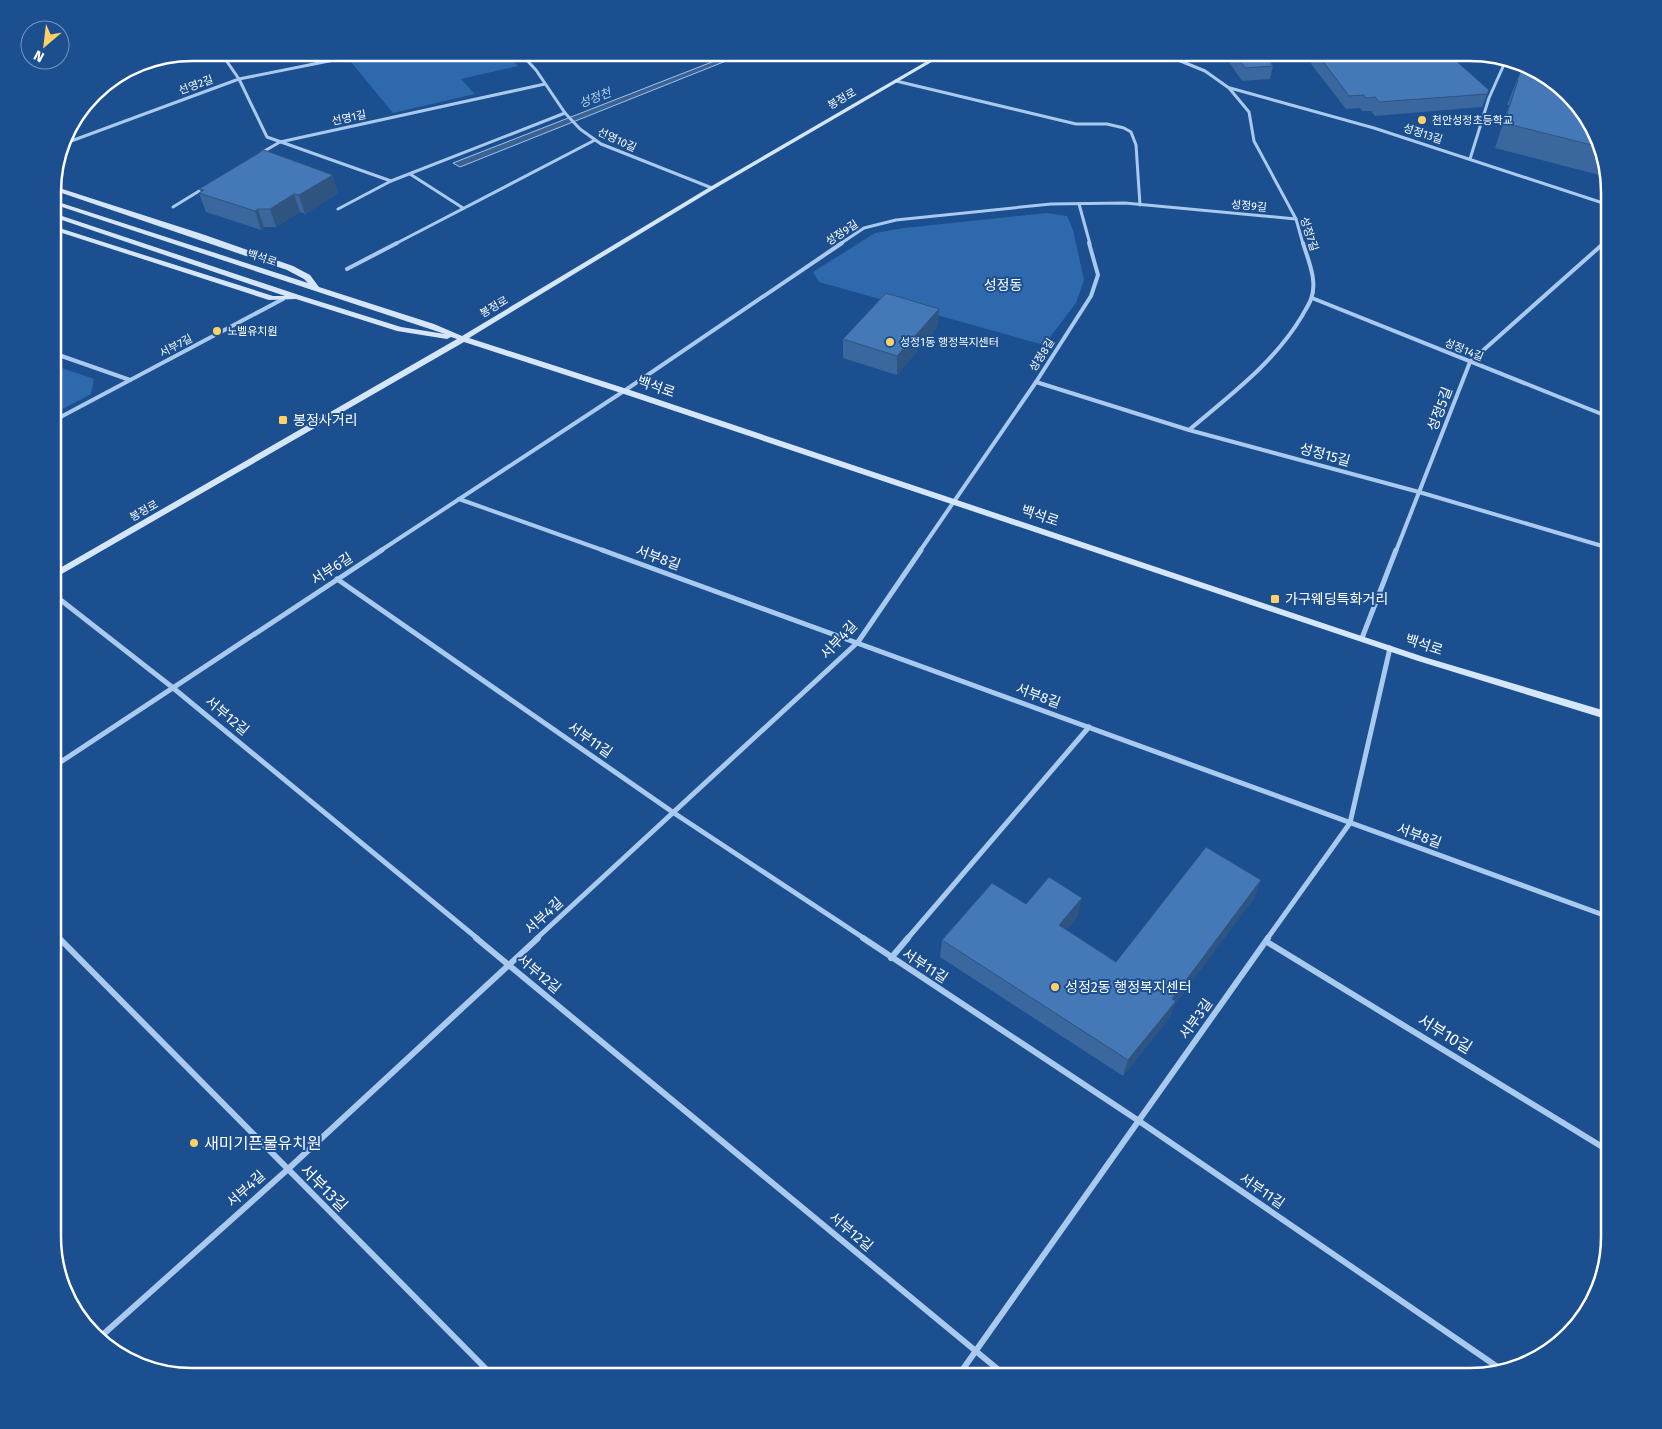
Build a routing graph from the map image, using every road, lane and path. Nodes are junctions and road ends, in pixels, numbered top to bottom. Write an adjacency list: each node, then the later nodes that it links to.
1 (227, 61): 7 (street)
2 (325, 61): 7 (street, 선영2길)
3 (528, 61): 9 (street, 선영10길)
4 (929, 61): 8 (main road, 봉정로)
5 (1181, 61): 10 (street, 성정7길)
6 (1503, 66): 16 (street)
7 (239, 79): 13 (street, 선영2길); 14 (street)
8 (896, 81): 20 (main road, 봉정로); 25 (street)
9 (545, 84): 11 (street, 선영10길); 14 (street, 선영1길)
10 (1229, 88): 16 (street, 성정13길); 30 (street, 성정7길)
11 (565, 113): 12 (street, 선영10길); 17 (street)
12 (595, 140): 20 (street, 선영10길); 27 (street)
13 (72, 141)
14 (280, 142): 15 (street, 선영1길); 18 (street)
15 (255, 157)
16 (1470, 159): 22 (street, 성정13길)
17 (410, 174): 18 (street); 27 (street)
18 (391, 181): 28 (street)
19 (206, 187): 26 (street)
20 (712, 188): 38 (main road, 봉정로)
21 (62, 191): 34 (main road)
22 (1601, 202)
23 (1079, 204): 25 (street, 성정9길); 42 (street, 성정8길); 43 (street, 성정9길)
24 (62, 205): 34 (main road, 백석로)
25 (1140, 205): 30 (street, 성정9길)
26 (173, 207)
27 (462, 208): 33 (street)
28 (338, 209)
29 (62, 218): 35 (main road, 백석로)
30 (1296, 219): 36 (street, 성정7길)
31 (62, 231): 37 (main road)
32 (1601, 246): 40 (street, 성정5길)
33 (347, 269)
34 (316, 288): 38 (main road, 백석로)
35 (299, 298): 37 (main road); 38 (main road, 백석로)
36 (1312, 298): 40 (street, 성정14길); 46 (street)
37 (283, 299): 41 (street, 서부7길)
38 (463, 339): 43 (main road, 백석로); 51 (main road, 봉정로)
39 (62, 356): 41 (street)
40 (1470, 362): 44 (street, 성정14길); 47 (street, 성정5길)
41 (130, 380): 45 (street, 서부7길)
42 (1036, 382): 46 (street, 성정15길); 49 (street, 성정8길)
43 (624, 391): 48 (street, 서부6길); 49 (main road, 백석로)
44 (1601, 413)
45 (62, 416)
46 (1189, 430): 47 (street, 성정15길)
47 (1419, 492): 50 (street, 성정15길); 54 (street, 성정5길)
48 (459, 499): 52 (street, 서부6길); 55 (street, 서부8길)
49 (953, 502): 54 (main road, 백석로); 55 (street, 서부4길)
50 (1601, 545)
51 (62, 571)
52 (337, 579): 57 (street, 서부6길); 61 (street, 서부11길)
53 (62, 601): 57 (street, 서부12길)
54 (1362, 638): 56 (main road, 백석로)
55 (858, 642): 59 (street, 서부8길); 61 (street, 서부4길)
56 (1390, 648): 58 (main road, 백석로); 62 (street, 서부3길)
57 (172, 687): 60 (street, 서부6길); 67 (street, 서부12길)
58 (1601, 713)
59 (1090, 727): 62 (street, 서부8길); 66 (street)
60 (62, 761)
61 (674, 814): 66 (street, 서부11길); 67 (street, 서부4길)
62 (1350, 823): 63 (street, 서부8길); 65 (street, 서부3길)
63 (1601, 914)
64 (62, 941): 70 (street, 서부13길)
65 (1266, 942): 68 (street, 서부3길); 69 (street, 서부10길)
66 (891, 958): 68 (street, 서부11길)
67 (509, 965): 70 (street, 서부4길); 72 (street, 서부12길)
68 (1139, 1121): 72 (street, 서부3길); 73 (street, 서부11길)
69 (1601, 1146)
70 (287, 1170): 71 (street, 서부4길); 74 (street, 서부13길)
71 (104, 1333)
72 (976, 1352): 75 (street, 서부3길); 76 (street, 서부12길)
73 (1495, 1365)
74 (485, 1368)
75 (964, 1368)
76 (996, 1368)

